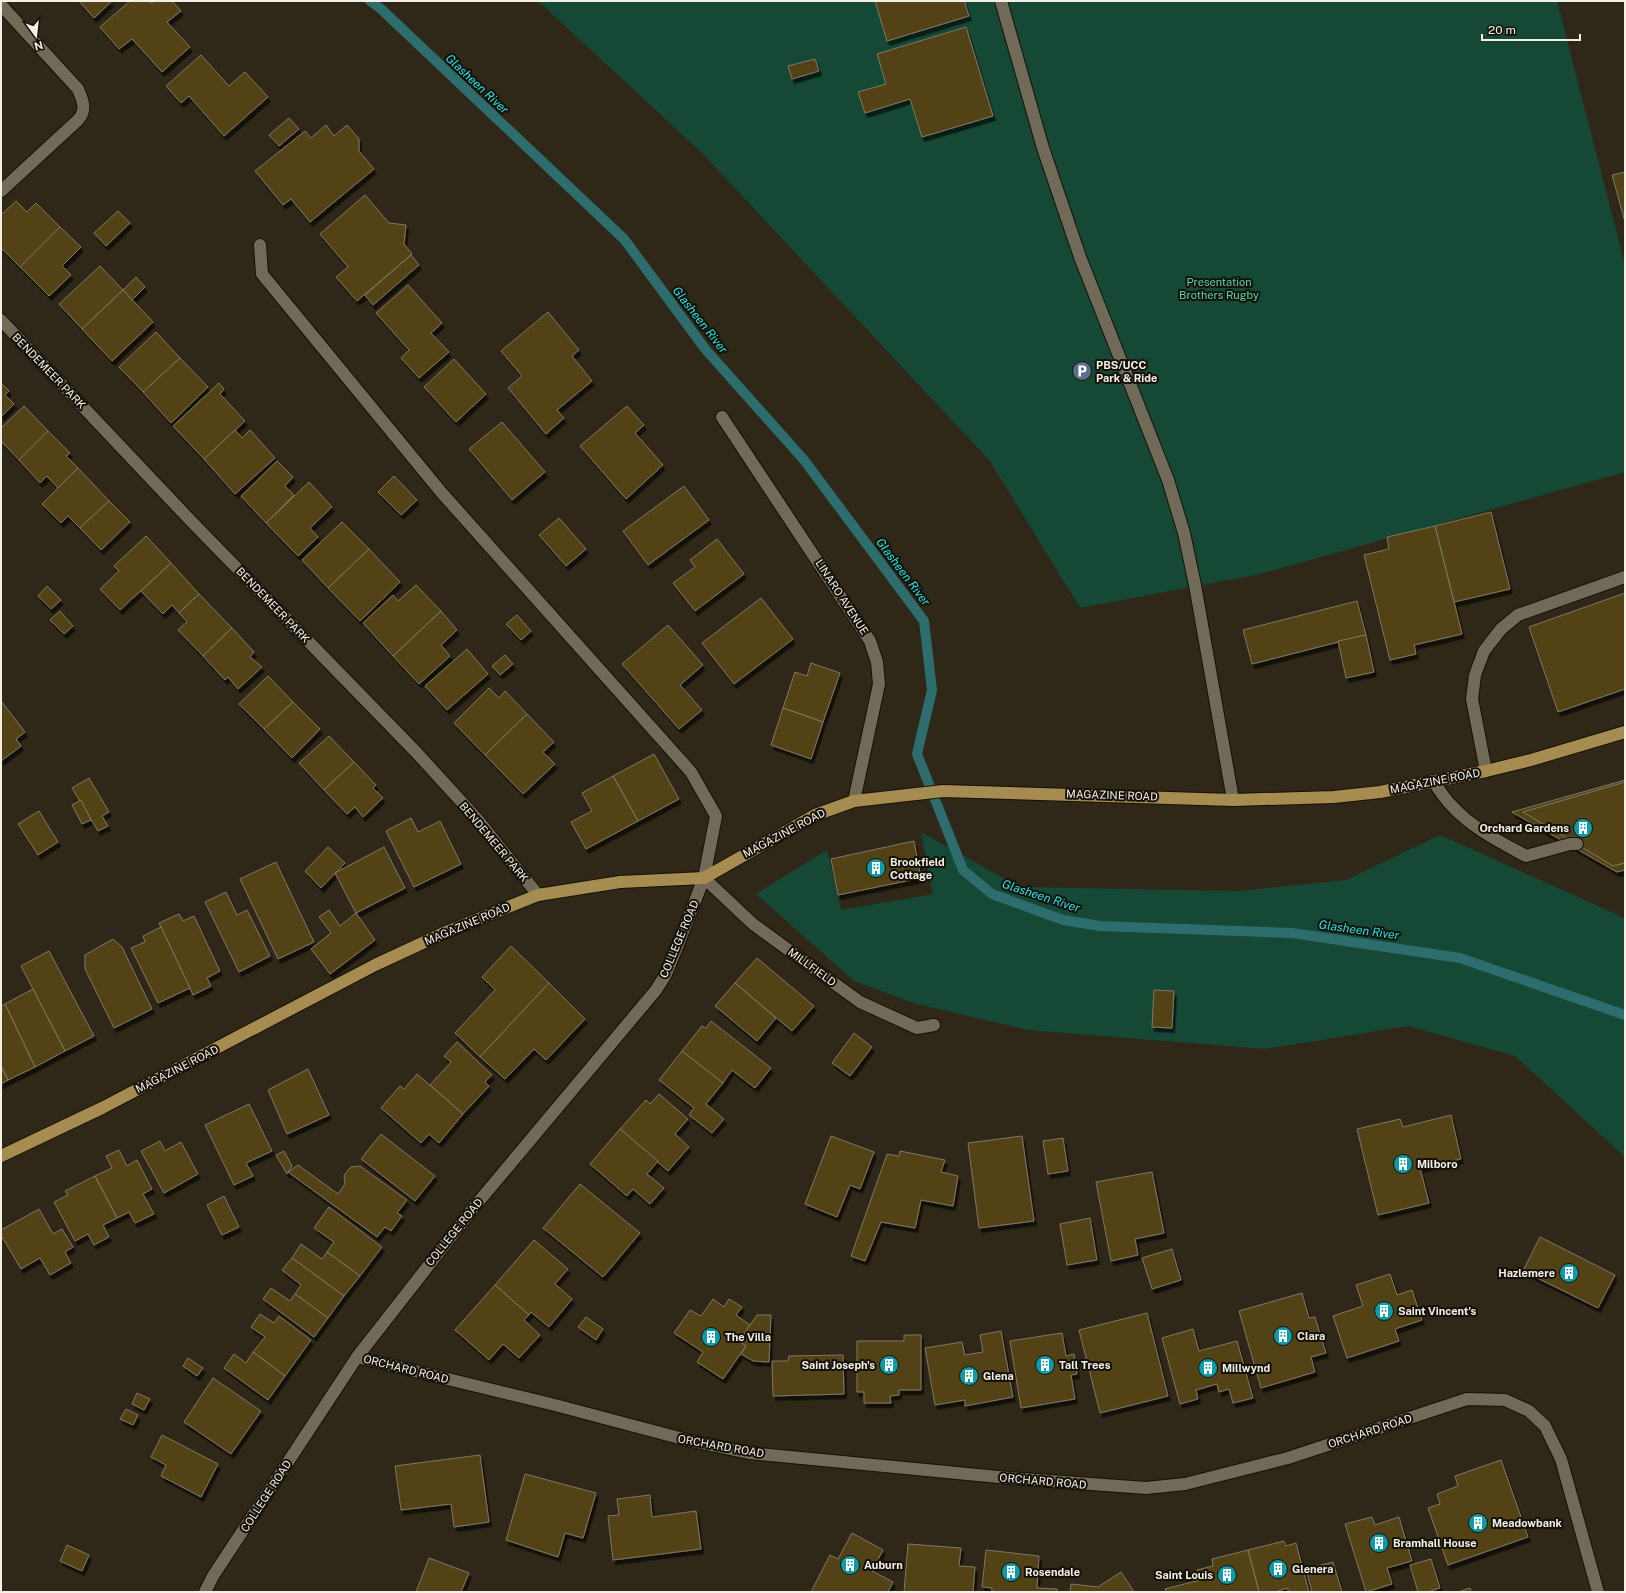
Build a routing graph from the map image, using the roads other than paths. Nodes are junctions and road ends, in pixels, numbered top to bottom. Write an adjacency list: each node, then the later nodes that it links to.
1 (1001, 1): 11 (street)
2 (1, 5): 3 (street)
3 (1, 191)
4 (260, 245): 14 (street, COLLEGE ROAD)
5 (1, 320): 15 (street, BENDEMEER PARK)
6 (722, 417): 12 (street, LINARO AVENUE)
7 (1625, 577): 9 (street)
8 (1625, 732): 9 (main road, MAGAZINE ROAD)
9 (1486, 770): 10 (main road, MAGAZINE ROAD)
10 (1433, 781): 11 (main road, MAGAZINE ROAD); 13 (street)
11 (1233, 800): 12 (main road, MAGAZINE ROAD)
12 (854, 801): 14 (main road, MAGAZINE ROAD)
13 (1578, 844)
14 (704, 878): 15 (main road, MAGAZINE ROAD); 16 (street, MILLFIELD); 18 (street, COLLEGE ROAD)
15 (538, 895): 17 (main road, MAGAZINE ROAD)
16 (934, 1025)
17 (1, 1156)
18 (357, 1357): 19 (street, COLLEGE ROAD); 20 (street, ORCHARD ROAD)
19 (205, 1592)
20 (1598, 1592)

